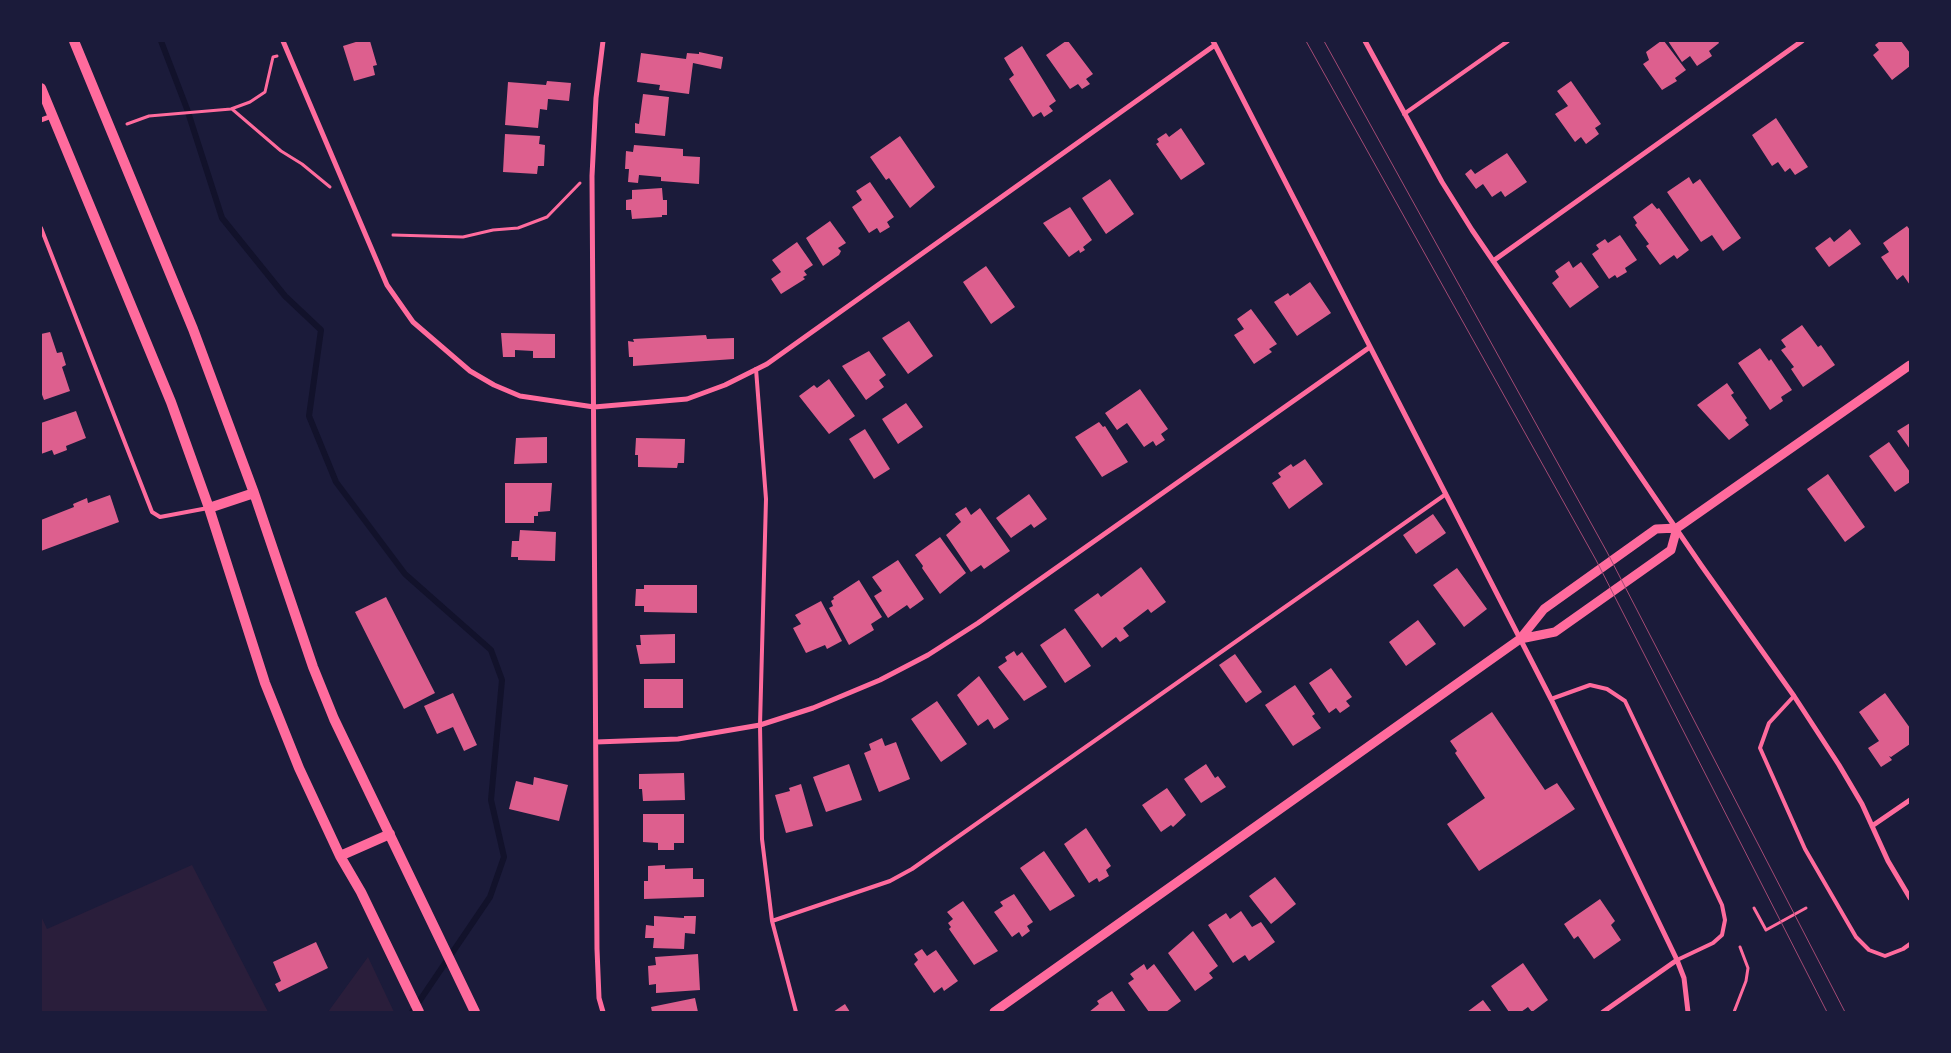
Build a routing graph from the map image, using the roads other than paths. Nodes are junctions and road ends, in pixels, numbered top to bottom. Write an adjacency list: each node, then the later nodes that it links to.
1 (74, 41): 18 (main road)
2 (283, 41): 17 (street)
3 (603, 41): 17 (street)
4 (1365, 41): 9 (street)
5 (1508, 41): 9 (lane)
6 (1802, 41): 13 (street)
7 (1214, 43): 14 (street); 16 (street)
8 (41, 88): 10 (main road)
9 (1404, 114): 13 (street)
10 (53, 116): 11 (street); 20 (main road)
11 (41, 120)
12 (41, 228): 20 (lane)
13 (1493, 261): 21 (street)
14 (1370, 347): 19 (street); 25 (street)
15 (1910, 365): 21 (street)
16 (756, 369): 17 (street); 25 (lane)
17 (594, 407): 26 (street)
18 (254, 494): 20 (main road); 29 (main road)
19 (1446, 494): 22 (street); 32 (lane)
20 (209, 508): 30 (main road)
21 (1677, 528): 22 (street); 22 (street); 23 (street)
22 (1520, 639): 24 (street); 39 (street)
23 (1794, 696): 28 (street); 33 (lane)
24 (1551, 698): 34 (street); 34 (lane)
25 (760, 725): 26 (street); 32 (lane)
26 (596, 742): 37 (street)
27 (1910, 800): 28 (street)
28 (1872, 826): 31 (street)
29 (390, 834): 30 (main road); 36 (main road)
30 (340, 856): 35 (main road)
31 (1910, 898)
32 (772, 921): 38 (lane)
33 (1910, 944)
34 (1677, 960): 40 (street); 41 (street)
35 (420, 1012)
36 (475, 1012)
37 (603, 1012)
38 (796, 1012)
39 (994, 1012)
40 (1603, 1012)
41 (1688, 1012)

